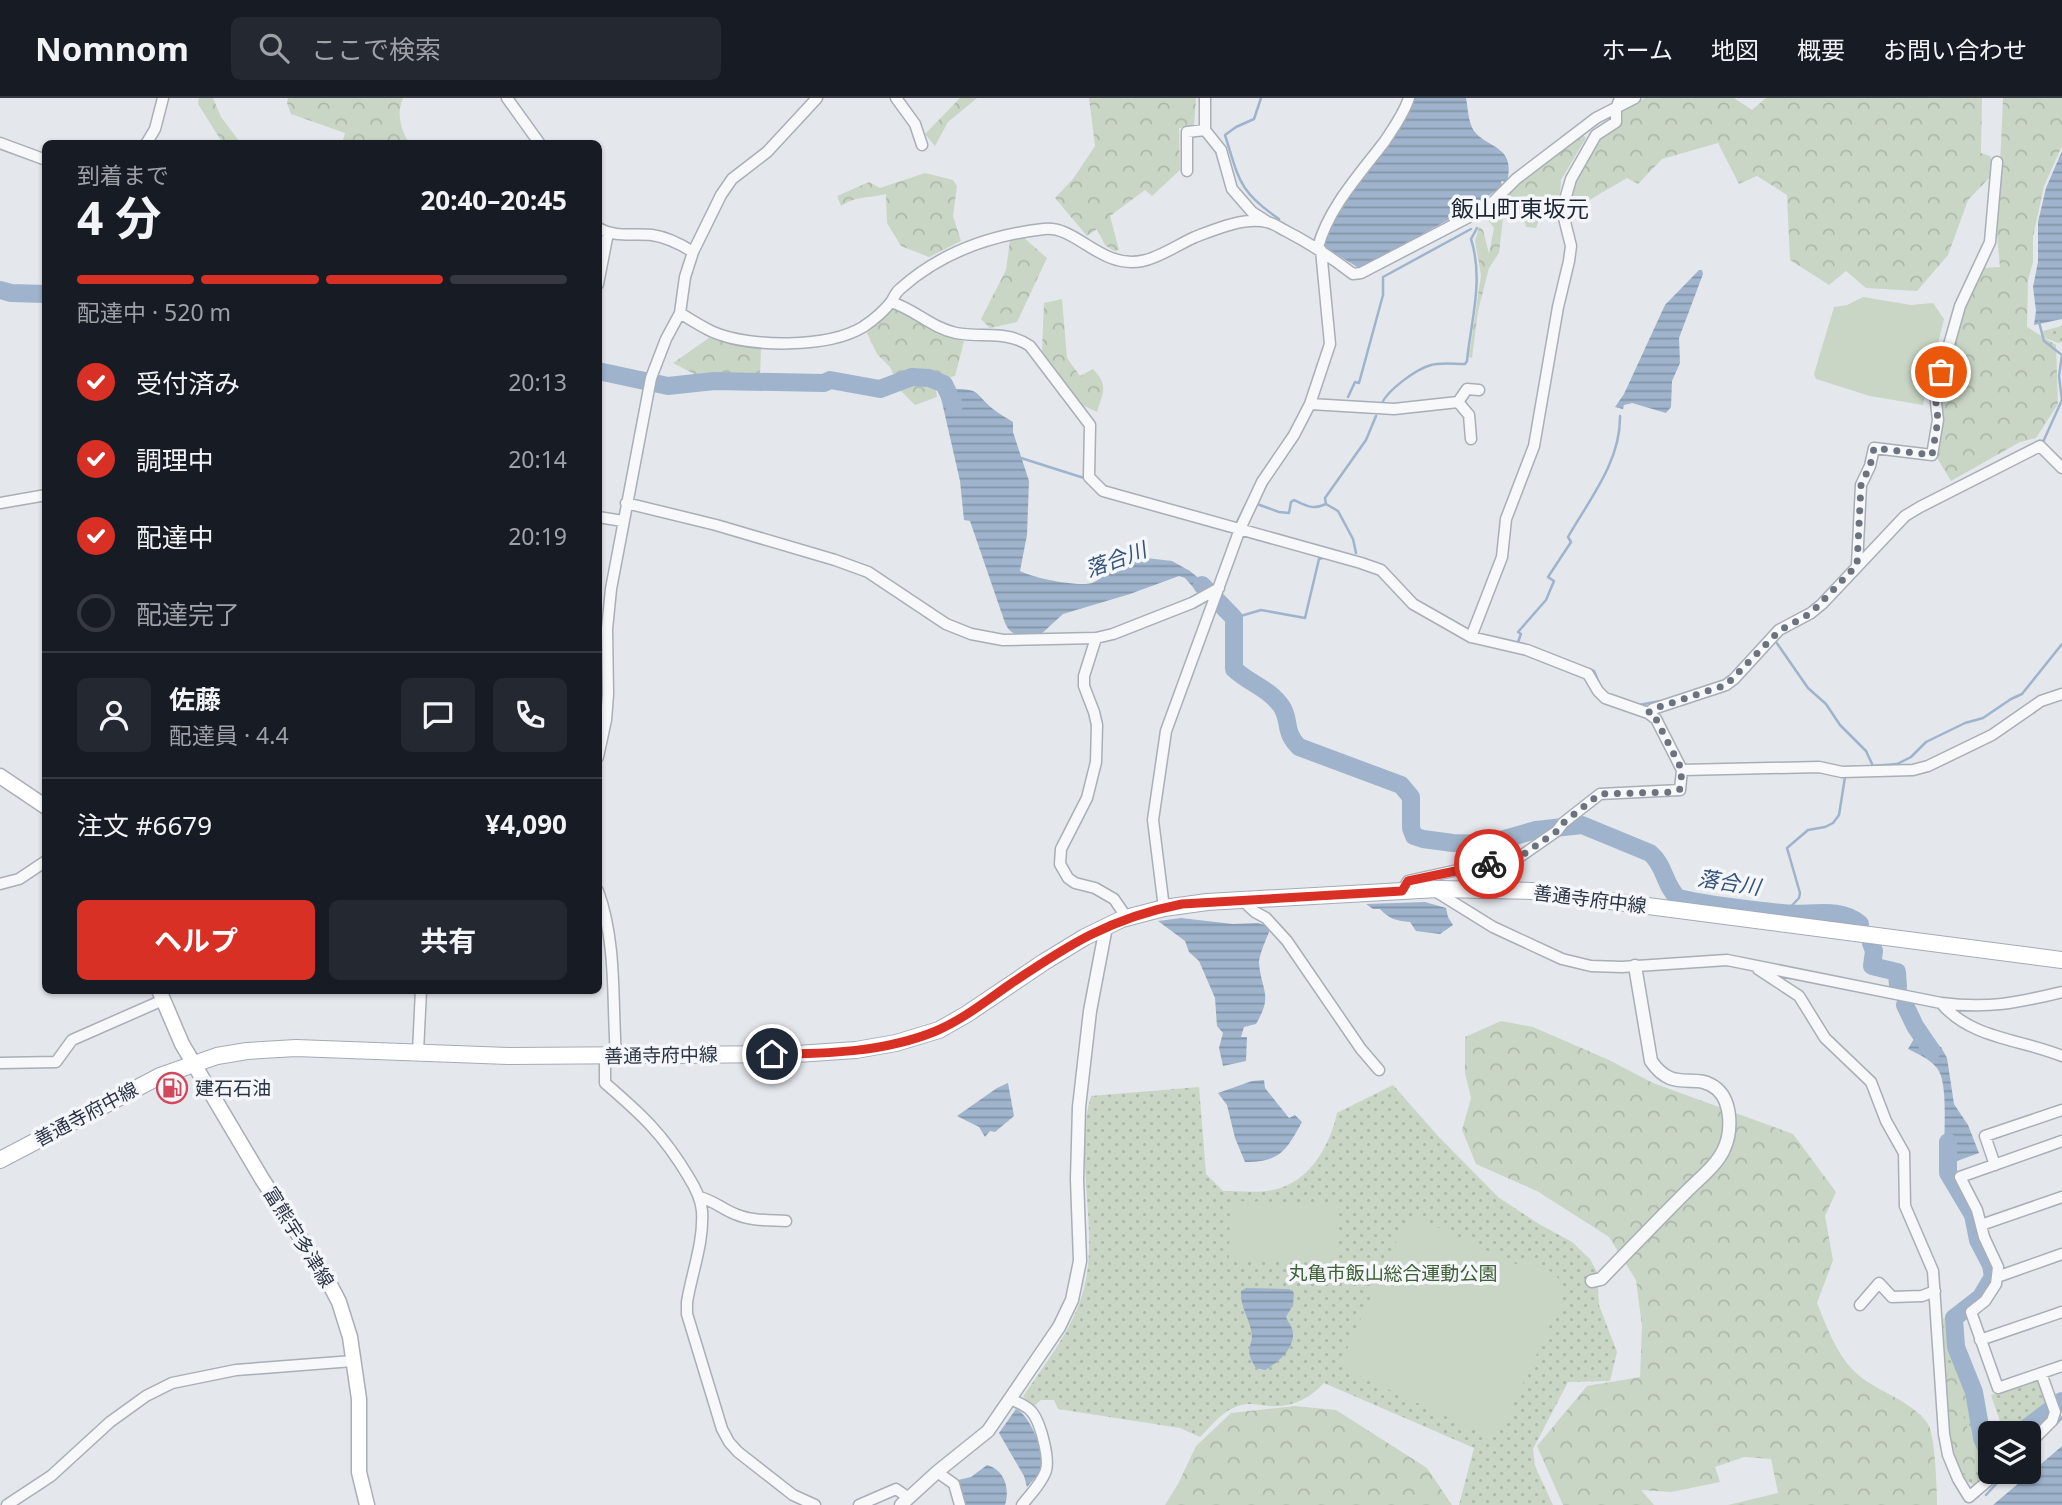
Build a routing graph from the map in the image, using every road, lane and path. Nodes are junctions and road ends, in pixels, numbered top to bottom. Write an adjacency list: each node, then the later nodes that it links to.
1 (163, 98): 11 (street)
2 (507, 98): 12 (street)
3 (817, 98): 21 (street)
4 (896, 98): 14 (street)
5 (1205, 98): 10 (street)
6 (1409, 98): 20 (street)
7 (1620, 98): 9 (street)
8 (1635, 98): 9 (street)
9 (1616, 109): 20 (street); 37 (street)
10 (1205, 130): 17 (street); 18 (street)
11 (149, 140)
12 (537, 140)
13 (0, 143): 15 (street)
14 (922, 145)
15 (42, 159)
16 (1997, 162): 35 (street)
17 (1187, 172)
18 (1268, 222): 20 (street); 22 (street)
19 (603, 231): 21 (street)
20 (1319, 248): 26 (street)
21 (694, 252): 23 (street)
22 (891, 302): 23 (street); 34 (street)
23 (680, 313): 31 (street)
24 (1479, 390): 25 (street)
25 (1458, 402): 26 (street); 27 (street)
26 (1310, 404): 34 (street)
27 (1471, 439)
28 (2062, 468): 35 (street)
29 (42, 496): 30 (street)
30 (0, 503)
31 (626, 503): 33 (street); 38 (street)
32 (602, 518): 33 (street)
33 (623, 521): 39 (street)
34 (1240, 529): 36 (street); 37 (street)
35 (1857, 565): 42 (street)
36 (1212, 595): 38 (street); 53 (street)
37 (1471, 636): 42 (street)
38 (1096, 638): 54 (street)
39 (603, 658): 40 (street)
40 (603, 693): 43 (street)
41 (2062, 695): 44 (street)
42 (1648, 713): 44 (street)
43 (602, 738)
44 (1682, 770): 50 (street)
45 (0, 776): 46 (main road)
46 (42, 804)
47 (42, 864): 48 (street)
48 (0, 884)
49 (1437, 886): 50 (main road, 善通寺府中線); 56 (main road, 善通寺府中線); 57 (street)
50 (1402, 891): 51 (main road, 善通寺府中線)
51 (1242, 900): 53 (main road, 善通寺府中線); 68 (street)
52 (602, 902): 64 (street)
53 (1164, 908): 54 (main road, 善通寺府中線)
54 (1127, 918): 55 (main road, 善通寺府中線)
55 (1105, 927): 64 (main road, 善通寺府中線); 87 (street)
56 (2062, 960)
57 (1634, 966): 58 (street); 79 (street)
58 (1753, 966): 62 (street); 80 (street)
59 (2062, 992): 62 (street)
60 (421, 994): 63 (street)
61 (161, 995): 66 (street); 67 (main road, 富熊宇多津線)
62 (1941, 1003): 65 (street)
63 (418, 1052): 64 (main road, 善通寺府中線); 67 (main road, 善通寺府中線)
64 (610, 1056): 73 (street)
65 (2062, 1056)
66 (0, 1063)
67 (194, 1063): 71 (main road, 善通寺府中線); 84 (main road, 富熊宇多津線)
68 (1379, 1070)
69 (2062, 1110): 72 (street)
70 (2062, 1141): 72 (street)
71 (0, 1160)
72 (1995, 1165): 76 (street)
73 (699, 1197): 75 (street); 95 (street)
74 (2062, 1197): 76 (street)
75 (786, 1220)
76 (1981, 1225): 78 (street)
77 (2062, 1254): 78 (street)
78 (1997, 1277): 83 (street)
79 (1592, 1281)
80 (1935, 1291): 81 (street); 92 (street)
81 (1860, 1305)
82 (2062, 1312): 83 (street)
83 (1980, 1340): 86 (street)
84 (353, 1361): 93 (street); 94 (main road, 富熊宇多津線)
85 (2062, 1366): 86 (street)
86 (2041, 1373): 88 (street)
87 (1010, 1399): 89 (street); 98 (street)
88 (2041, 1432)
89 (937, 1472): 91 (street); 97 (street)
90 (1985, 1484): 92 (street)
91 (905, 1501): 96 (street)
92 (1967, 1501)
93 (7, 1505)
94 (367, 1505)
95 (815, 1505)
96 (859, 1505)
97 (960, 1505)
98 (1022, 1505)

